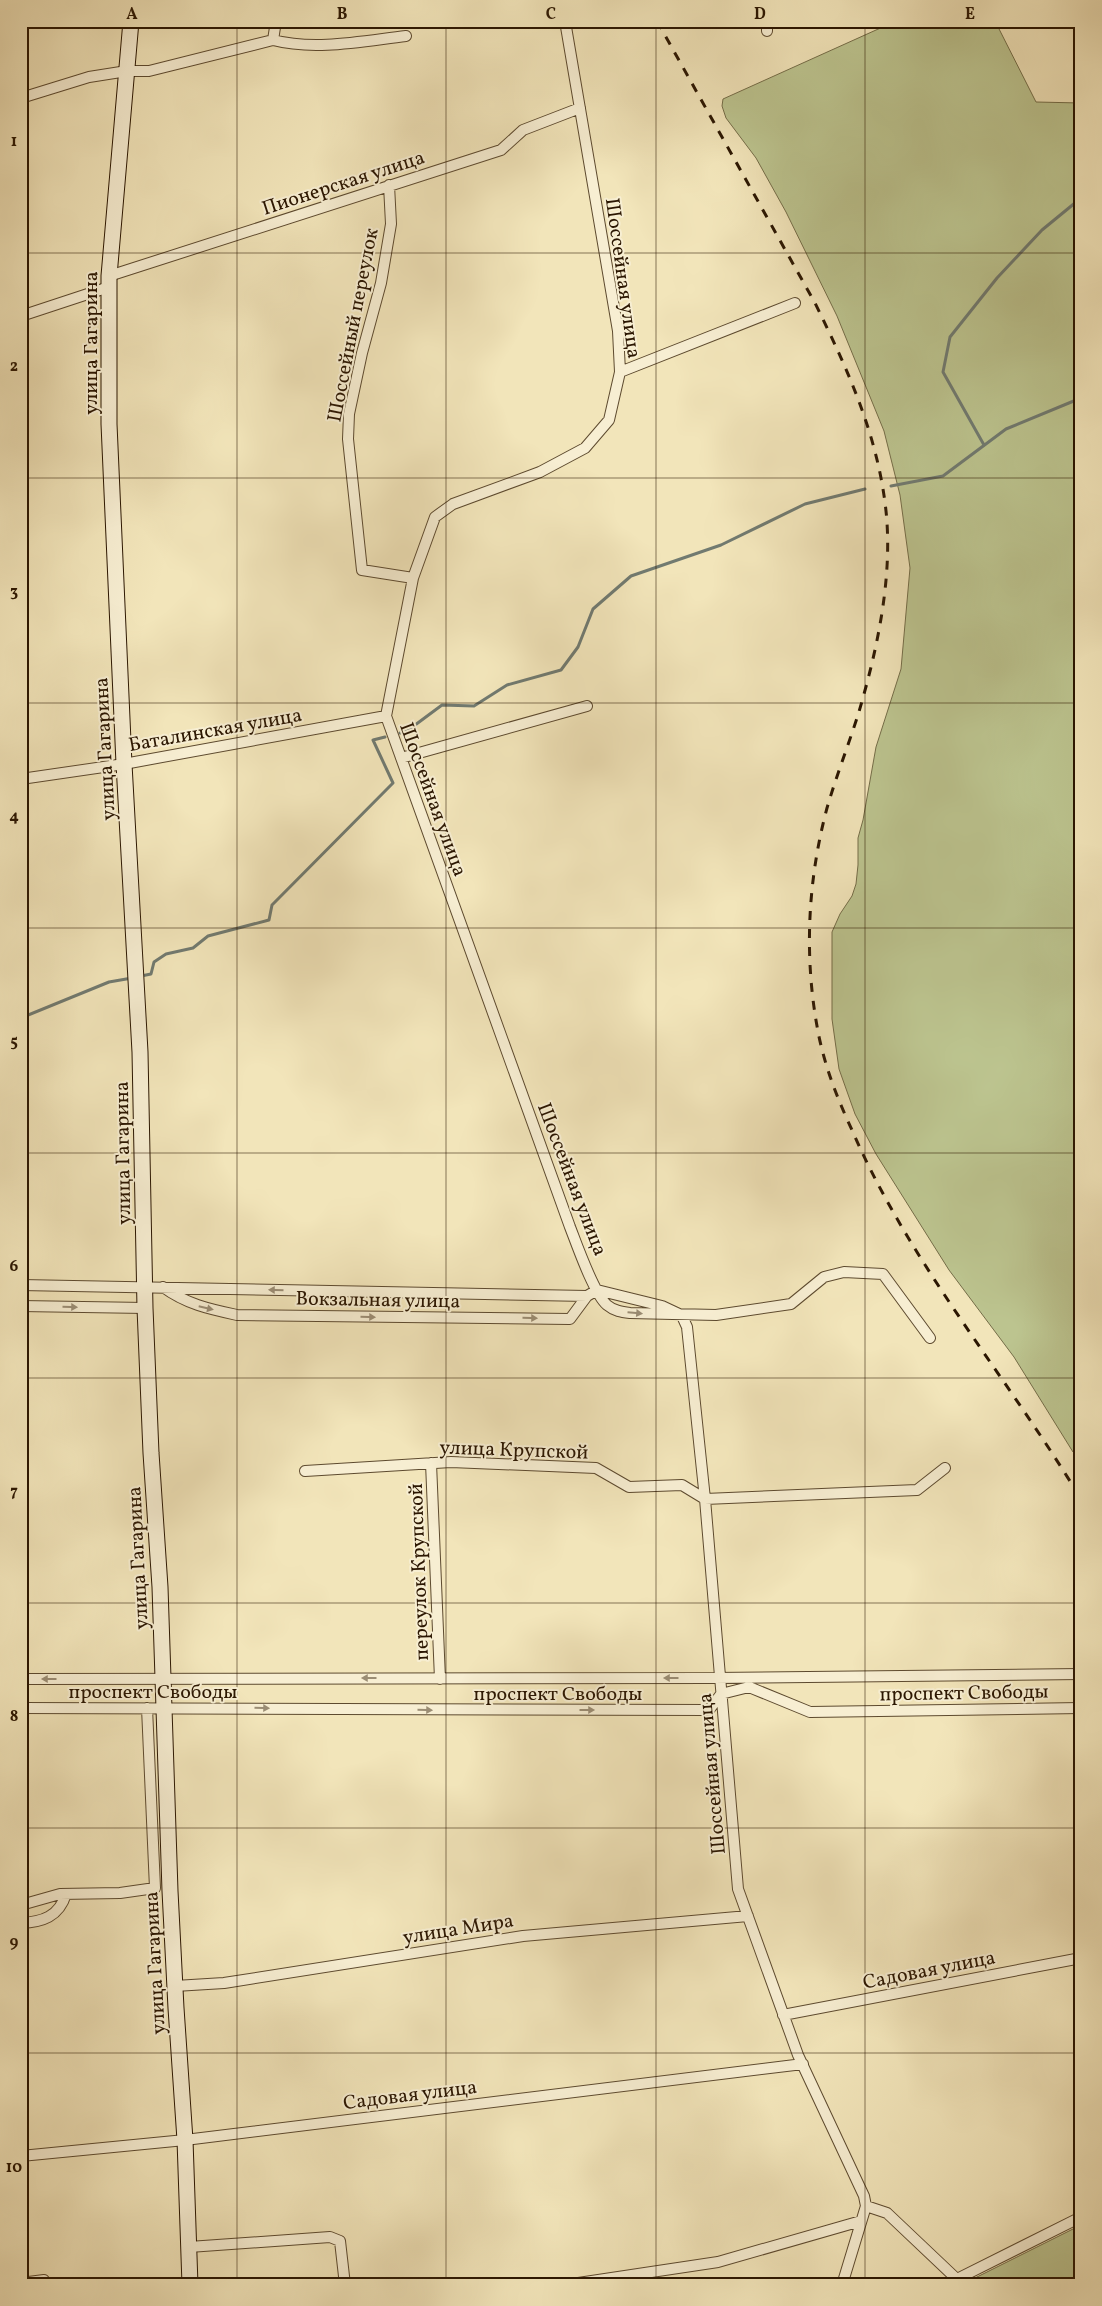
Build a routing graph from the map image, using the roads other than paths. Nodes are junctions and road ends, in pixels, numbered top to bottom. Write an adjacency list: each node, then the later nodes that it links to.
1 (130, 21): 6 (main road, улица Гагарина)
2 (276, 21): 5 (street)
3 (565, 21): 8 (street, Шоссейная улица)
4 (406, 36): 5 (street)
5 (273, 40): 6 (street)
6 (127, 71): 7 (street); 10 (main road, улица Гагарина)
7 (21, 98)
8 (580, 108): 9 (street, Пионерская улица); 13 (street, Шоссейная улица)
9 (389, 186): 10 (street, Пионерская улица); 14 (street, Шоссейный переулок)
10 (109, 281): 12 (street, Пионерская улица); 18 (main road, улица Гагарина)
11 (795, 303): 13 (street)
12 (21, 316)
13 (620, 372): 14 (street, Шоссейная улица)
14 (413, 578): 16 (street, Шоссейная улица)
15 (587, 706): 17 (street)
16 (386, 716): 17 (street, Шоссейная улица); 18 (street, Баталинская улица)
17 (401, 758): 23 (street, Шоссейная улица)
18 (124, 764): 19 (street, Баталинская улица); 22 (main road, улица Гагарина)
19 (21, 779)
20 (21, 1285): 22 (street, Вокзальная улица)
21 (163, 1287): 22 (street, Вокзальная улица); 24 (street, Вокзальная улица, one-way to 21); 24 (street, Вокзальная улица, one-way to 24)
22 (144, 1289): 26 (main road, улица Гагарина)
23 (597, 1290): 24 (street, Вокзальная улица); 27 (street); 27 (street, one-way to 27)
24 (587, 1296)
25 (21, 1306): 26 (street, one-way to 26)
26 (145, 1308): 35 (main road, улица Гагарина)
27 (682, 1316): 28 (street); 32 (street, Шоссейная улица)
28 (930, 1338)
29 (431, 1463): 31 (street, улица Крупской); 32 (street, улица Крупской); 36 (street, переулок Крупской)
30 (945, 1468): 32 (street)
31 (305, 1471)
32 (705, 1499): 34 (street, Шоссейная улица)
33 (1081, 1674): 34 (street, проспект Свободы)
34 (720, 1677): 36 (street, проспект Свободы, one-way to 36); 38 (street, Шоссейная улица)
35 (162, 1678): 36 (street, проспект Свободы, one-way to 35); 37 (street, проспект Свободы, one-way to 37); 41 (main road, улица Гагарина)
36 (440, 1678)
37 (21, 1679)
38 (722, 1694): 41 (street, проспект Свободы, one-way to 38); 42 (street, проспект Свободы); 45 (street, Шоссейная улица)
39 (21, 1708): 40 (street, проспект Свободы)
40 (147, 1708): 41 (street, проспект Свободы); 43 (street)
41 (164, 1708): 48 (main road, улица Гагарина)
42 (1081, 1708)
43 (66, 1894): 44 (street); 46 (street)
44 (21, 1905)
45 (748, 1916): 48 (street, улица Мира); 49 (street, Шоссейная улица)
46 (21, 1923)
47 (1081, 1958): 49 (street, Садовая улица)
48 (174, 1986): 51 (main road, улица Гагарина)
49 (783, 2014): 50 (street, Шоссейная улица)
50 (802, 2064): 51 (street, Садовая улица); 53 (street, Шоссейная улица)
51 (185, 2140): 52 (street, Садовая улица); 56 (main road, улица Гагарина)
52 (21, 2156)
53 (866, 2206): 55 (street); 58 (street)
54 (1081, 2217): 58 (street)
55 (861, 2221): 62 (street); 63 (street)
56 (189, 2248): 60 (main road, улица Гагарина); 61 (street)
57 (44, 2280): 59 (street)
58 (960, 2282)
59 (21, 2283)
60 (190, 2285)
61 (345, 2285)
62 (565, 2285)
63 (842, 2285)

